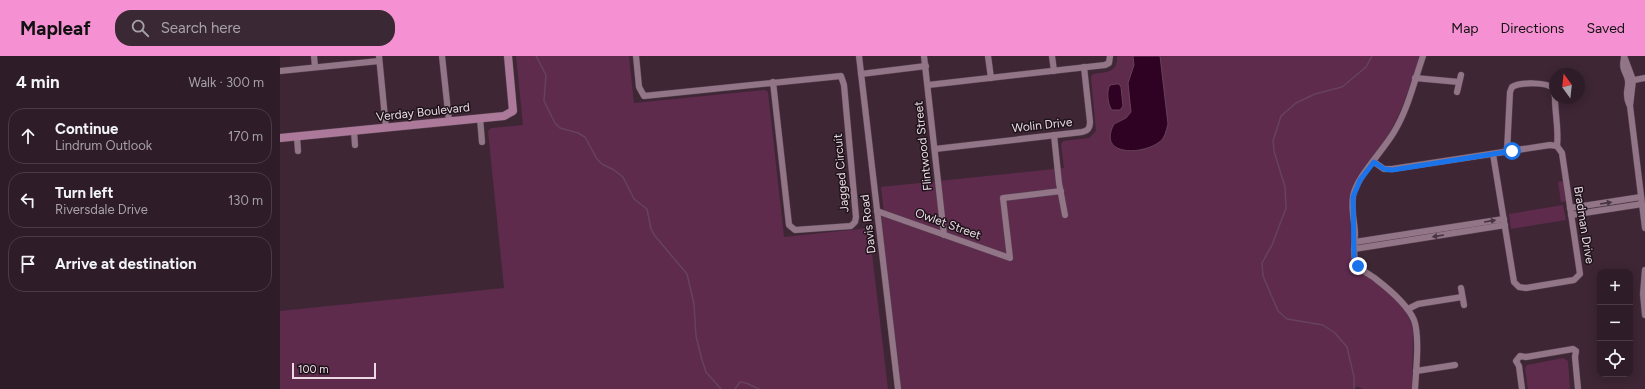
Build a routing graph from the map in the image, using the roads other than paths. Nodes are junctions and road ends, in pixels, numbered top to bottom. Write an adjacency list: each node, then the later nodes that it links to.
1 (314, 56): 14 (street)
2 (442, 56): 31 (street)
3 (508, 56): 30 (street, Verday Boulevard)
4 (636, 56): 24 (street, Jagged Circuit)
5 (860, 56): 18 (street, Davis Road)
6 (924, 56): 13 (street, Flintwood Street)
7 (988, 56): 20 (street)
8 (1052, 56): 17 (street)
9 (1110, 56): 15 (street)
10 (1423, 56): 21 (street)
11 (1624, 56): 23 (street)
12 (379, 59): 14 (street); 32 (street)
13 (926, 66): 18 (street); 26 (street, Flintwood Street)
14 (315, 67): 16 (street)
15 (1084, 67): 17 (street); 34 (street, Wolin Drive)
16 (280, 71)
17 (1054, 71): 20 (street)
18 (862, 74): 49 (street, Davis Road)
19 (1461, 75): 25 (street)
20 (991, 78): 26 (street)
21 (1415, 78): 25 (street); 44 (street)
22 (1645, 78): 23 (street)
23 (1630, 81): 46 (street)
24 (773, 82): 24 (street, Jagged Circuit)
25 (1459, 82): 28 (street)
26 (928, 85): 40 (street, Flintwood Street)
27 (1549, 86): 42 (street)
28 (1457, 92)
29 (1555, 104): 39 (street)
30 (480, 118): 31 (street, Verday Boulevard); 37 (street)
31 (449, 121): 32 (street, Verday Boulevard)
32 (386, 128): 33 (street, Verday Boulevard)
33 (354, 131): 35 (street, Verday Boulevard); 38 (street)
34 (1054, 135): 40 (street, Wolin Drive); 45 (street)
35 (297, 137): 36 (street, Verday Boulevard); 41 (street)
36 (280, 138)
37 (482, 142)
38 (355, 145)
39 (1557, 146): 42 (street); 48 (street, Bradman Drive)
40 (935, 149): 56 (street, Flintwood Street)
41 (298, 151)
42 (1507, 151): 43 (street)
43 (1493, 154): 44 (street); 52 (street, Bradman Drive)
44 (1374, 162): 58 (street)
45 (1061, 191): 50 (street); 56 (street, Owlet Street)
46 (1641, 197): 47 (street); 48 (street, one-way to 46)
47 (1642, 204): 51 (street); 54 (street)
48 (1570, 208): 51 (street, Bradman Drive)
49 (877, 211): 56 (street, Owlet Street); 69 (street, Davis Road)
50 (1065, 215)
51 (1571, 215): 52 (street, Bradman Drive)
52 (1504, 222): 53 (street, one-way to 52); 55 (street)
53 (1461, 225): 55 (street); 57 (street)
54 (1645, 228)
55 (1463, 232): 57 (street, one-way to 57)
56 (944, 234)
57 (1403, 238): 58 (street); 59 (street)
58 (1355, 242): 59 (street)
59 (1354, 249): 65 (street)
60 (1645, 270): 61 (street)
61 (1644, 282): 66 (street)
62 (1461, 288): 63 (street)
63 (1462, 297): 64 (street); 65 (street)
64 (1464, 306)
65 (1408, 309): 68 (street)
66 (1645, 315)
67 (1455, 365): 68 (street)
68 (1416, 371): 70 (street)
69 (898, 389)
70 (1415, 389)
71 (1522, 389): 72 (street)
72 (1578, 389)

